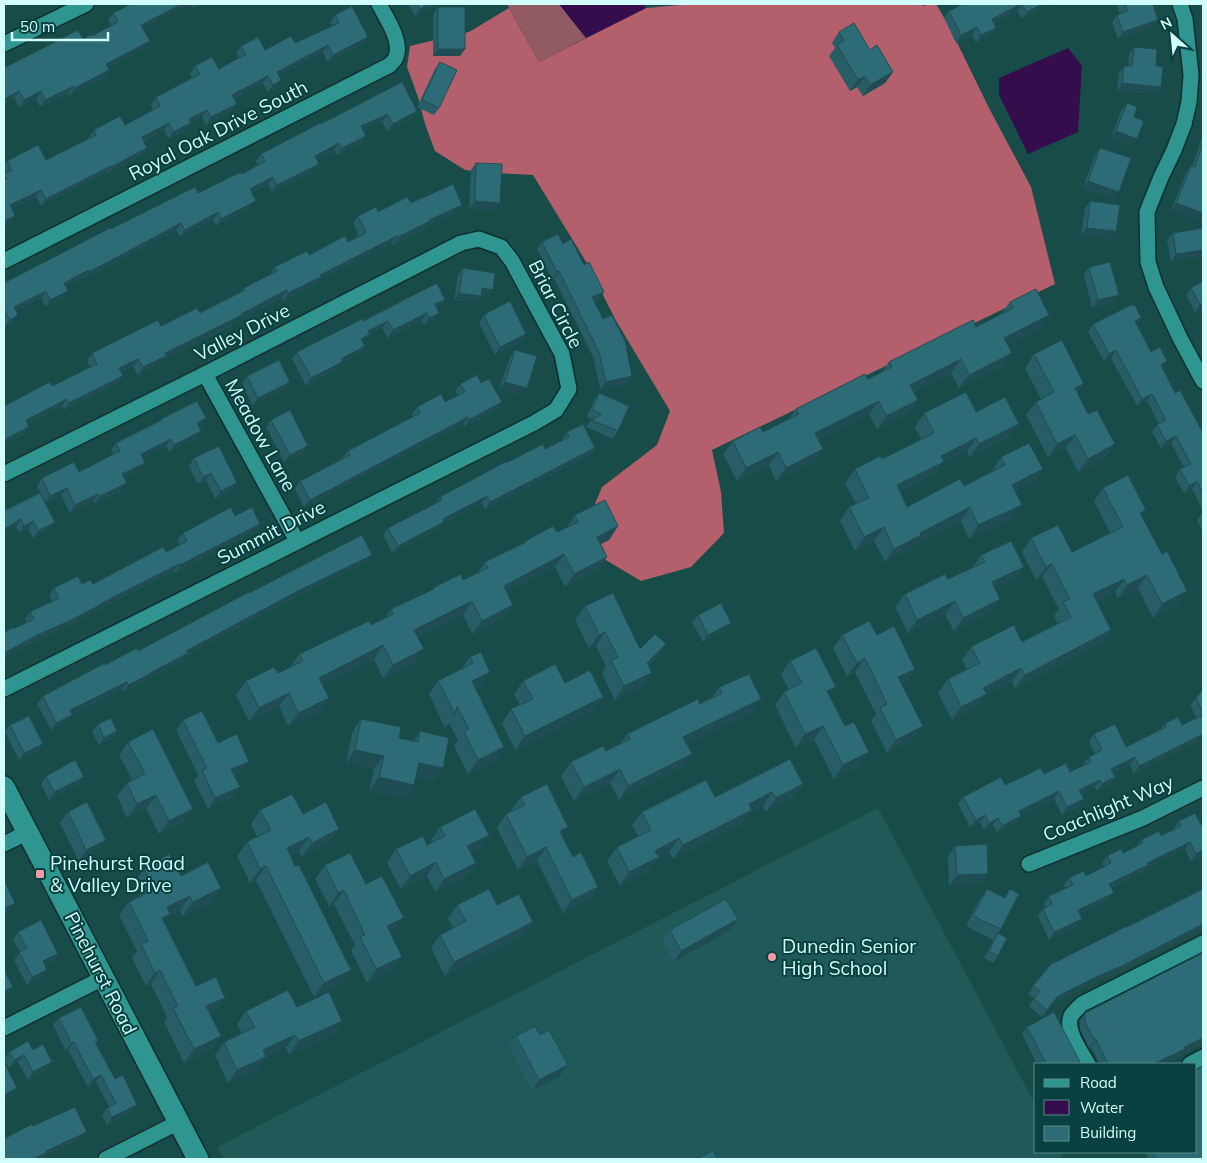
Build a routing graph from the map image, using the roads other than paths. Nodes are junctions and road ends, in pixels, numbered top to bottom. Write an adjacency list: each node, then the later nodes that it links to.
1 (86, 4): 4 (street)
2 (379, 4): 6 (street, Royal Oak Drive South)
3 (1180, 4): 8 (street)
4 (4, 44)
5 (501, 247): 7 (street, Valley Drive); 9 (street, Briar Circle)
6 (4, 261)
7 (205, 374): 10 (street, Valley Drive); 11 (street, Meadow Lane)
8 (1203, 381)
9 (556, 410): 11 (street, Summit Drive)
10 (4, 474)
11 (298, 541): 12 (street, Summit Drive)
12 (4, 689)
13 (4, 787): 15 (street, Pinehurst Road)
14 (1203, 788): 17 (street, Coachlight Way)
15 (28, 832): 16 (street); 19 (street, Pinehurst Road)
16 (4, 844)
17 (1028, 864)
18 (1203, 943): 22 (street)
19 (103, 978): 20 (street); 24 (street, Pinehurst Road)
20 (4, 1028)
21 (1203, 1057): 23 (street)
22 (1087, 1063)
23 (1192, 1063)
24 (179, 1122): 25 (street); 26 (street, Pinehurst Road)
25 (106, 1159)
26 (198, 1159)

